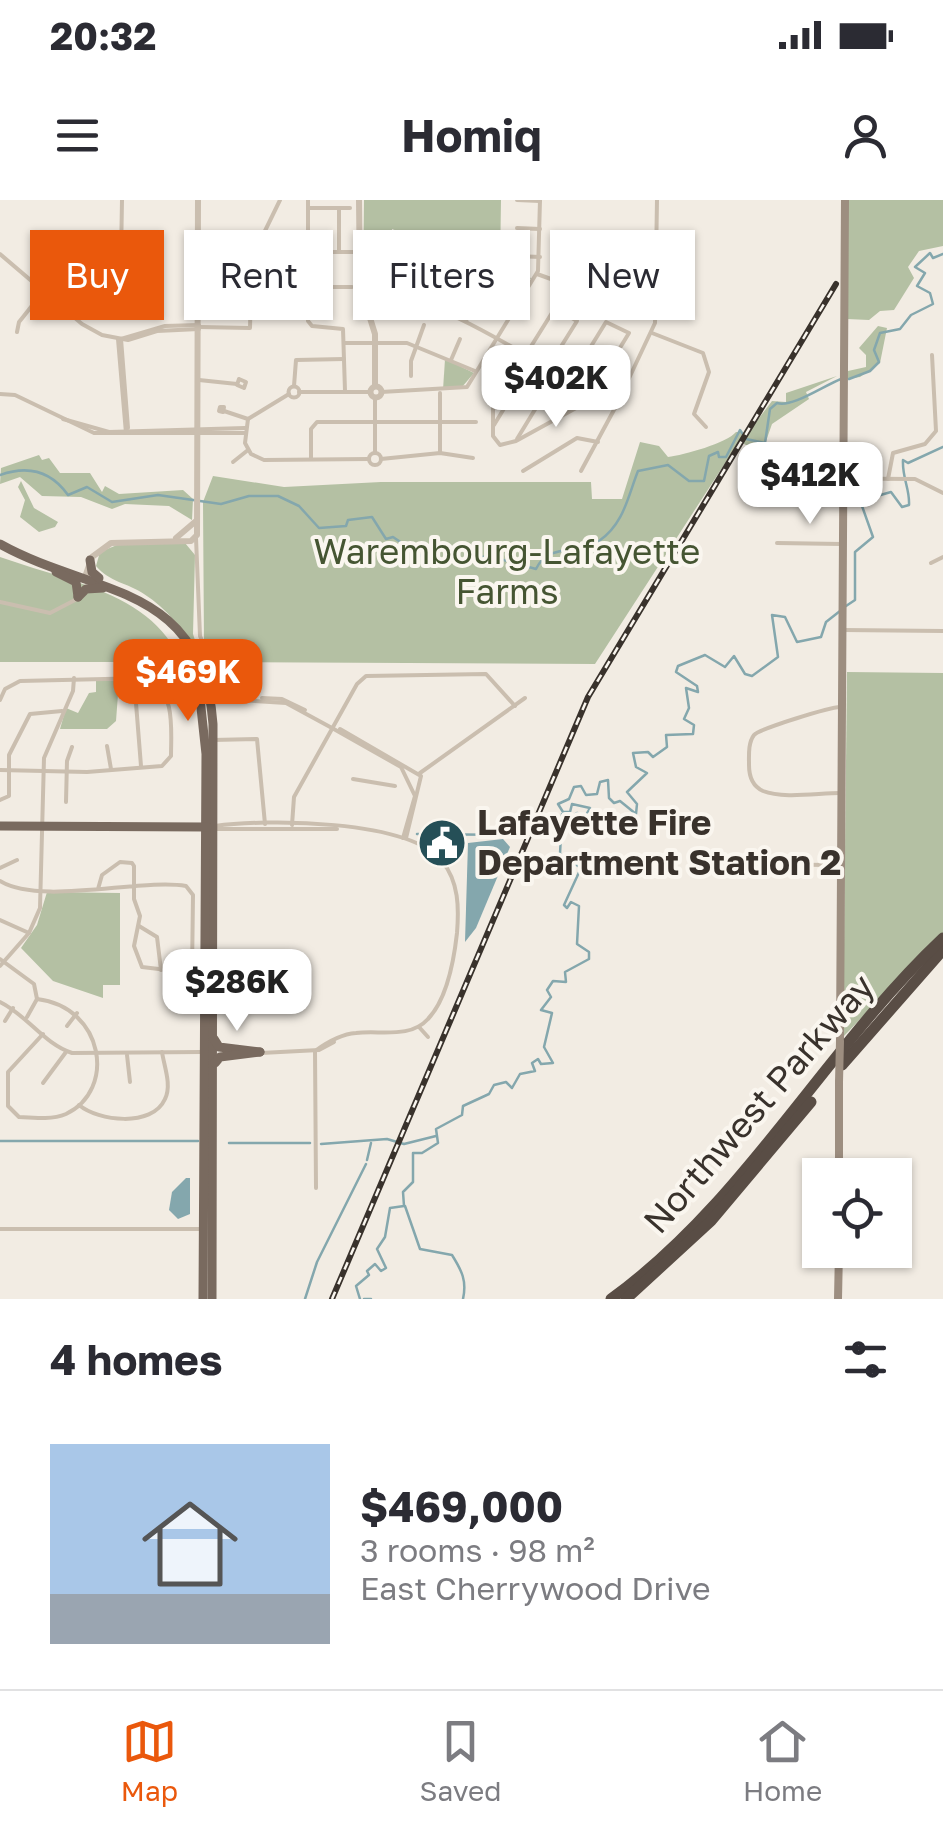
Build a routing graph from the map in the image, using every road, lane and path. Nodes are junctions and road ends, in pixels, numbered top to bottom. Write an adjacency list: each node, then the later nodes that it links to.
1 (122, 200): 15 (street)
2 (198, 200): 16 (street)
3 (280, 200): 40 (street)
4 (308, 200): 10 (street)
5 (360, 200): 18 (street)
6 (518, 200): 7 (street)
7 (540, 200): 14 (street)
8 (658, 200): 19 (street)
9 (844, 200): 95 (main road)
10 (308, 208): 11 (street); 17 (street)
11 (339, 208): 12 (street); 21 (street)
12 (350, 208)
13 (517, 228): 14 (street)
14 (540, 229): 25 (street)
15 (121, 230)
16 (199, 230)
17 (308, 230)
18 (360, 230)
19 (657, 230)
20 (333, 252): 21 (street)
21 (338, 252): 22 (street)
22 (353, 252)
23 (0, 254): 28 (street)
24 (530, 257): 25 (street)
25 (540, 257): 26 (street)
26 (537, 274): 27 (street); 43 (street)
27 (550, 279)
28 (30, 281)
29 (333, 287): 30 (street)
30 (352, 287)
31 (30, 308): 41 (street)
32 (78, 320): 44 (street)
33 (199, 320): 40 (street)
34 (310, 320): 47 (street)
35 (370, 320): 46 (street)
36 (462, 320): 38 (street)
37 (654, 320): 42 (street)
38 (466, 321): 43 (street)
39 (424, 325): 48 (street)
40 (199, 327): 44 (street); 59 (street)
41 (17, 332)
42 (652, 333): 70 (street); 77 (street)
43 (498, 338): 49 (street); 56 (street)
44 (119, 339): 80 (street)
45 (460, 339): 53 (street)
46 (376, 342): 47 (street); 48 (street); 65 (street)
47 (345, 343): 52 (street)
48 (416, 346): 53 (street); 58 (street)
49 (511, 347): 51 (street); 76 (street)
50 (932, 355): 94 (street)
51 (525, 356): 54 (street); 55 (street)
52 (346, 359): 62 (street); 64 (street)
53 (451, 360): 56 (street)
54 (533, 361): 55 (street); 76 (street)
55 (547, 369): 57 (street)
56 (476, 372): 66 (street)
57 (556, 374): 60 (street); 81 (street)
58 (411, 376)
59 (199, 380): 61 (street); 78 (street)
60 (569, 382): 69 (street); 69 (street)
61 (237, 384)
62 (294, 386): 63 (street); 68 (street)
63 (299, 392): 64 (street); 68 (street)
64 (345, 392): 65 (street)
65 (375, 392): 66 (street); 73 (street)
66 (440, 392): 74 (street)
67 (0, 394): 80 (street)
68 (288, 394): 72 (street)
69 (592, 396): 70 (street); 81 (street)
70 (614, 408): 82 (street)
71 (224, 411): 72 (street)
72 (248, 419): 79 (street)
73 (376, 422): 74 (street); 84 (street); 87 (street)
74 (440, 422): 75 (street); 85 (street)
75 (476, 422)
76 (493, 426): 81 (street)
77 (706, 426)
78 (199, 430): 79 (street); 80 (street); 97 (street)
79 (245, 431): 83 (street)
80 (127, 432)
81 (516, 441)
82 (598, 442): 91 (street); 92 (street)
83 (248, 450): 87 (street); 90 (street)
84 (376, 453): 88 (street); 89 (street)
85 (440, 453): 86 (street); 89 (street)
86 (473, 458)
87 (311, 459): 88 (street)
88 (369, 459): 89 (street)
89 (381, 459)
90 (232, 462)
91 (522, 471)
92 (581, 471)
93 (757, 478): 95 (street)
94 (888, 478): 95 (street); 96 (street)
95 (842, 479): 99 (main road)
96 (943, 493)
97 (191, 535): 102 (street); 120 (street)
98 (777, 543): 99 (street)
99 (842, 544): 110 (main road)
100 (1, 549): 104 (main road)
101 (943, 557): 103 (street)
102 (90, 560): 104 (main road); 105 (street); 106 (main road)
103 (931, 563)
104 (60, 570): 105 (main road); 108 (main road)
105 (84, 579): 106 (main road); 107 (main road); 108 (street)
106 (114, 586): 121 (main road)
107 (103, 588): 108 (main road); 142 (main road)
108 (78, 597): 109 (street)
109 (0, 602)
110 (841, 630): 111 (street); 118 (main road)
111 (943, 631)
112 (74, 678): 113 (street); 114 (street); 119 (street)
113 (134, 678): 124 (street); 124 (street)
114 (2, 688): 116 (street)
115 (526, 698): 117 (street)
116 (0, 700)
117 (515, 706): 120 (street); 130 (street)
118 (840, 707): 134 (main road); 134 (street)
119 (63, 712): 127 (street); 128 (street)
120 (333, 727): 132 (street); 138 (street)
121 (213, 740): 137 (street); 142 (main road)
122 (108, 746): 125 (street)
123 (72, 747): 129 (street)
124 (141, 766): 125 (street)
125 (112, 768): 129 (street)
126 (0, 770): 127 (street)
127 (9, 770): 128 (street); 135 (street)
128 (43, 772): 129 (street); 140 (street)
129 (66, 772): 136 (street)
130 (420, 776): 132 (street); 133 (street)
131 (353, 779): 132 (street)
132 (408, 780): 133 (street); 143 (street)
133 (420, 786): 143 (street)
134 (840, 793): 146 (main road)
135 (0, 800)
136 (66, 802)
137 (264, 825): 138 (street); 142 (street)
138 (292, 825): 141 (street)
139 (0, 826): 140 (main road)
140 (43, 826): 142 (main road); 149 (street)
141 (344, 828): 142 (street); 143 (street)
142 (214, 830): 167 (main road); 173 (main road)
143 (404, 838): 166 (street)
144 (17, 860): 147 (street)
145 (701, 864): 146 (street)
146 (840, 865): 181 (main road, bridge)
147 (0, 868)
148 (0, 881): 149 (street)
149 (42, 889): 150 (street); 154 (street)
150 (98, 890): 151 (street); 151 (street)
151 (133, 890): 153 (street); 158 (street)
152 (0, 920): 154 (street)
153 (139, 926): 158 (street); 158 (street)
154 (29, 933): 157 (street)
155 (943, 938): 188 (highway, Northwest Parkway)
156 (943, 950): 189 (highway, Northwest Parkway)
157 (1, 962): 159 (street)
158 (160, 971)
159 (37, 999): 162 (street); 163 (street)
160 (0, 1002): 161 (street)
161 (13, 1008): 163 (street); 164 (street)
162 (77, 1014): 165 (street); 175 (street)
163 (27, 1017): 168 (street)
164 (5, 1021)
165 (66, 1026)
166 (419, 1026): 169 (street); 170 (street)
167 (212, 1033): 173 (main road); 174 (main road)
168 (43, 1034): 171 (street); 179 (street)
169 (428, 1037)
170 (314, 1051): 174 (street); 182 (street)
171 (66, 1052): 175 (street); 178 (street)
172 (162, 1052): 173 (street); 176 (street); 179 (street)
173 (208, 1052): 174 (street); 180 (main road); 184 (main road)
174 (260, 1052): 180 (main road)
175 (94, 1055): 176 (street); 179 (street)
176 (128, 1055): 177 (street)
177 (130, 1082)
178 (43, 1083)
179 (79, 1105)
180 (212, 1135): 184 (main road)
181 (839, 1158)
182 (316, 1188)
183 (0, 1229): 184 (street)
184 (208, 1229): 186 (main road); 187 (main road)
185 (839, 1268): 190 (main road)
186 (203, 1299)
187 (212, 1299)
188 (610, 1299)
189 (626, 1299)
190 (838, 1299)

